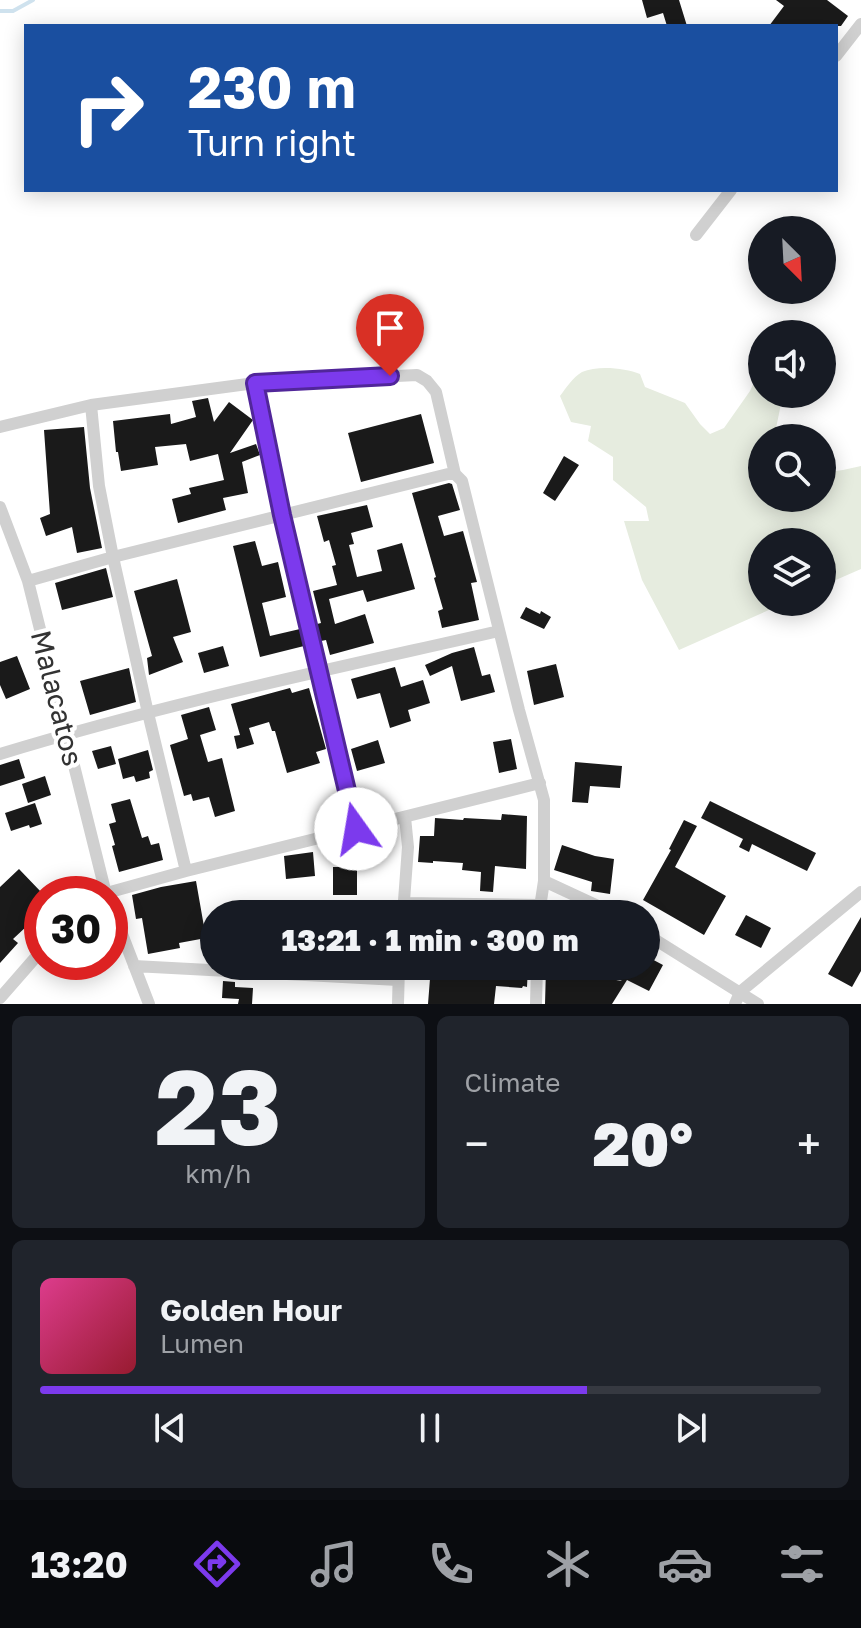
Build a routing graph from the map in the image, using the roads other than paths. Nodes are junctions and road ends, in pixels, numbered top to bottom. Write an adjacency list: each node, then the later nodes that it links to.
1 (861, 24): 2 (street)
2 (838, 53)
3 (729, 192): 4 (street)
4 (696, 235)
5 (255, 383): 6 (street); 8 (street); 10 (street)
6 (91, 405): 7 (street); 11 (street)
7 (0, 427)
8 (455, 474): 10 (street); 13 (street)
9 (0, 507): 12 (street, Malacatos)
10 (282, 515): 11 (street); 14 (street)
11 (113, 557): 12 (street); 15 (street)
12 (28, 581): 16 (street, Malacatos)
13 (499, 631): 14 (street); 18 (street)
14 (319, 673): 15 (street); 20 (street)
15 (148, 713): 16 (street); 21 (street)
16 (66, 734): 17 (street); 22 (street, Malacatos)
17 (0, 754)
18 (540, 783): 19 (street); 23 (street)
19 (405, 817): 20 (street); 26 (street)
20 (356, 829): 21 (street)
21 (186, 871): 24 (street)
22 (101, 876)
23 (544, 881): 27 (street); 28 (street)
24 (128, 889)
25 (859, 897): 37 (street)
26 (405, 900)
27 (541, 900)
28 (585, 900)
29 (660, 944): 37 (street)
30 (128, 951): 31 (street, Malacatos)
31 (134, 966): 32 (street); 38 (street, Malacatos)
32 (200, 970)
33 (24, 971): 36 (street)
34 (398, 980): 39 (street)
35 (537, 980): 40 (street)
36 (0, 998)
37 (737, 998): 41 (street)
38 (149, 1004)
39 (398, 1004)
40 (536, 1004)
41 (758, 1004)

